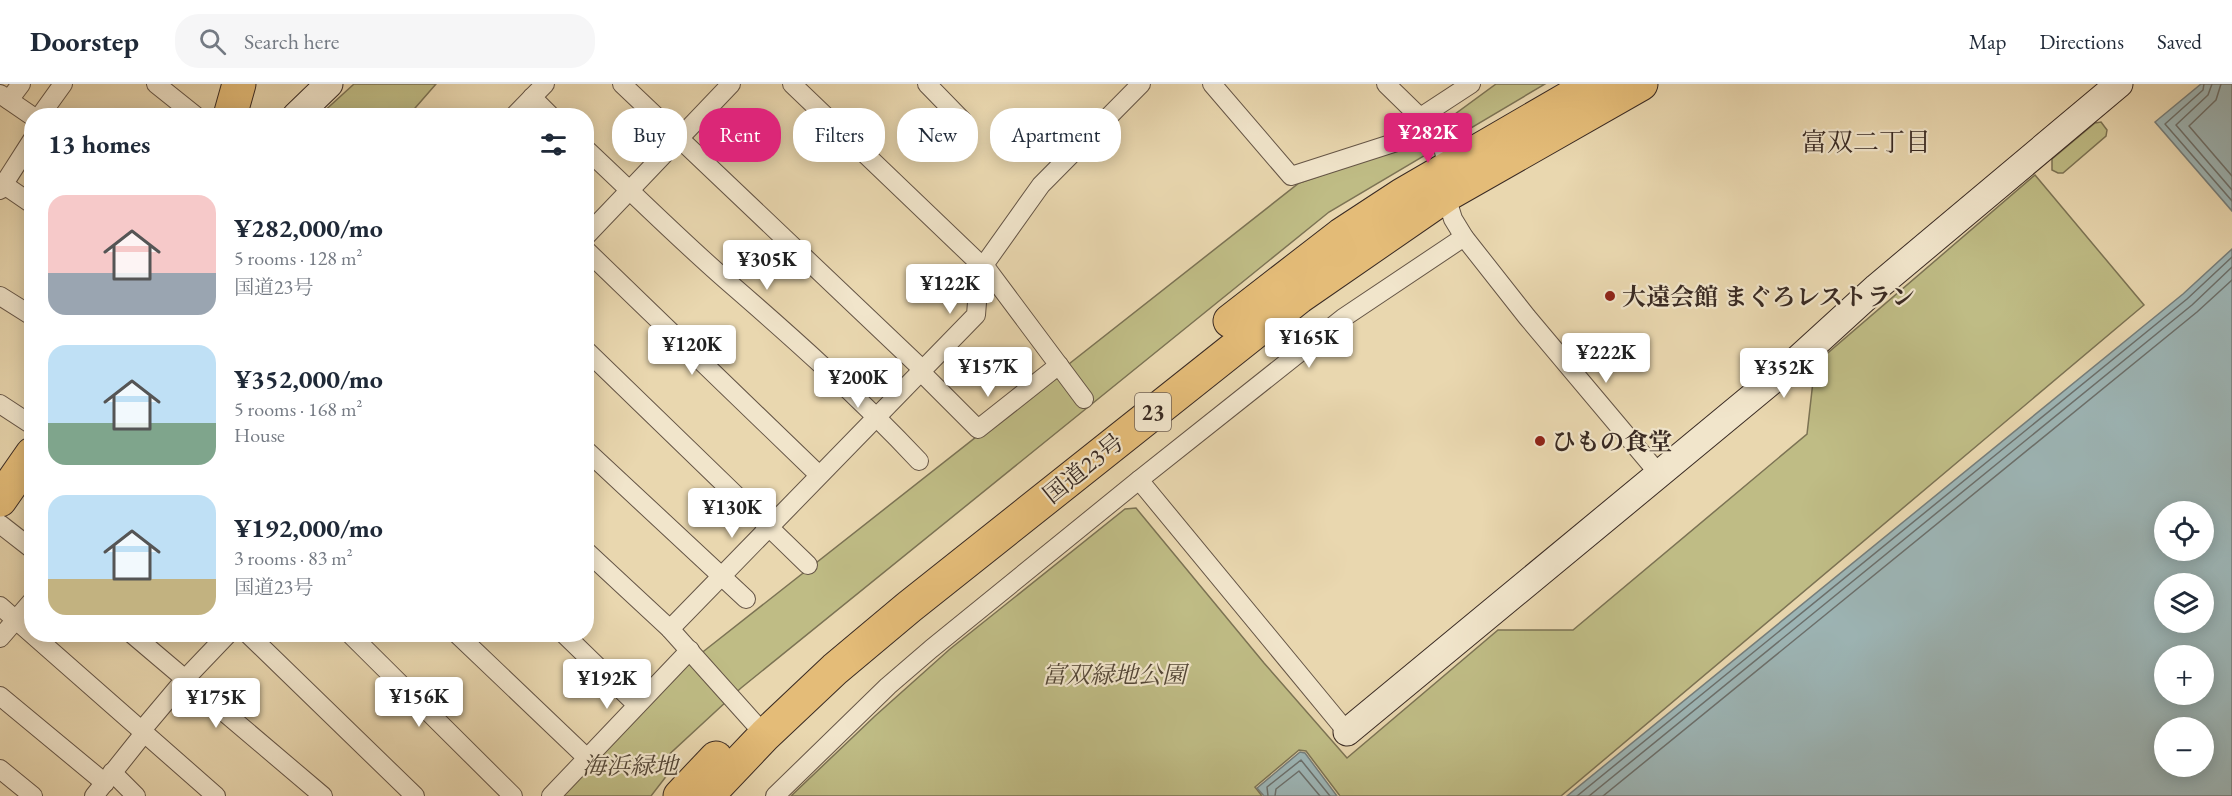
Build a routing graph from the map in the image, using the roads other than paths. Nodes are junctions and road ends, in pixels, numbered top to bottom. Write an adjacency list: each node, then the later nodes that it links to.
1 (21, 84): 18 (street)
2 (63, 84): 19 (street)
3 (156, 84): 20 (street)
4 (239, 84): 21 (highway)
5 (329, 84): 22 (street)
6 (622, 84): 25 (street)
7 (731, 84): 29 (street)
8 (792, 84): 41 (street)
9 (927, 84): 26 (street)
10 (1141, 84): 41 (street)
11 (1212, 84): 28 (street)
12 (1386, 84): 28 (street)
13 (1472, 84): 28 (street)
14 (1593, 84): 34 (highway, 国道23号 / 23)
15 (1641, 84): 34 (highway, 国道23号 / 23)
16 (2119, 84): 54 (street)
17 (538, 91): 23 (street); 24 (street)
18 (5, 97): 27 (street)
19 (46, 108)
20 (186, 108)
21 (232, 108)
22 (304, 108)
23 (522, 108)
24 (547, 108)
25 (647, 108)
26 (950, 108)
27 (24, 110)
28 (1423, 121): 34 (street)
29 (687, 131)
30 (687, 147): 46 (street)
31 (24, 152): 35 (street)
32 (594, 156): 36 (street)
33 (657, 162): 36 (street)
34 (1447, 182): 38 (street); 82 (highway, 国道23号 / 23)
35 (1, 186): 37 (street)
36 (631, 190): 39 (street); 49 (street)
37 (24, 199)
38 (1464, 237): 54 (street); 56 (street)
39 (594, 239)
40 (594, 255): 55 (street)
41 (982, 264): 45 (street); 46 (street)
42 (0, 296): 43 (street)
43 (24, 311)
44 (594, 358): 59 (street)
45 (1059, 365): 46 (street); 47 (street)
46 (921, 370): 49 (street)
47 (1084, 399)
48 (0, 404): 50 (street)
49 (876, 416): 52 (street); 55 (street)
50 (24, 420)
51 (594, 457): 63 (street)
52 (919, 461)
53 (24, 466): 57 (highway)
54 (1659, 474): 84 (street)
55 (819, 475): 59 (street)
56 (1139, 480): 84 (street); 97 (street)
57 (0, 501)
58 (0, 524): 60 (street)
59 (768, 527): 62 (street); 63 (street)
60 (24, 543)
61 (594, 558): 69 (street)
62 (808, 565)
63 (721, 576): 64 (street); 69 (street)
64 (746, 599)
65 (0, 606): 67 (street)
66 (24, 610): 67 (street)
67 (15, 620): 68 (street); 70 (street)
68 (24, 628)
69 (670, 629): 78 (street)
70 (0, 638)
71 (41, 642): 83 (street)
72 (141, 642): 79 (street)
73 (220, 642): 79 (street)
74 (256, 642): 92 (street)
75 (358, 642): 93 (street)
76 (465, 642): 85 (street)
77 (572, 642): 81 (street)
78 (690, 650): 81 (street); 82 (street)
79 (185, 679): 83 (street); 91 (street)
80 (0, 696): 87 (street)
81 (637, 705): 85 (street)
82 (758, 727): 95 (highway, 国道23号 / 23); 96 (highway, 国道23号 / 23)
83 (144, 731): 87 (street); 90 (street)
84 (1347, 732)
85 (586, 758): 94 (street)
86 (0, 769): 88 (street)
87 (104, 784): 89 (street)
88 (33, 796)
89 (136, 796)
90 (216, 796)
91 (323, 796)
92 (415, 796)
93 (513, 796)
94 (551, 796)
95 (680, 796)
96 (707, 796)
97 (775, 796)

